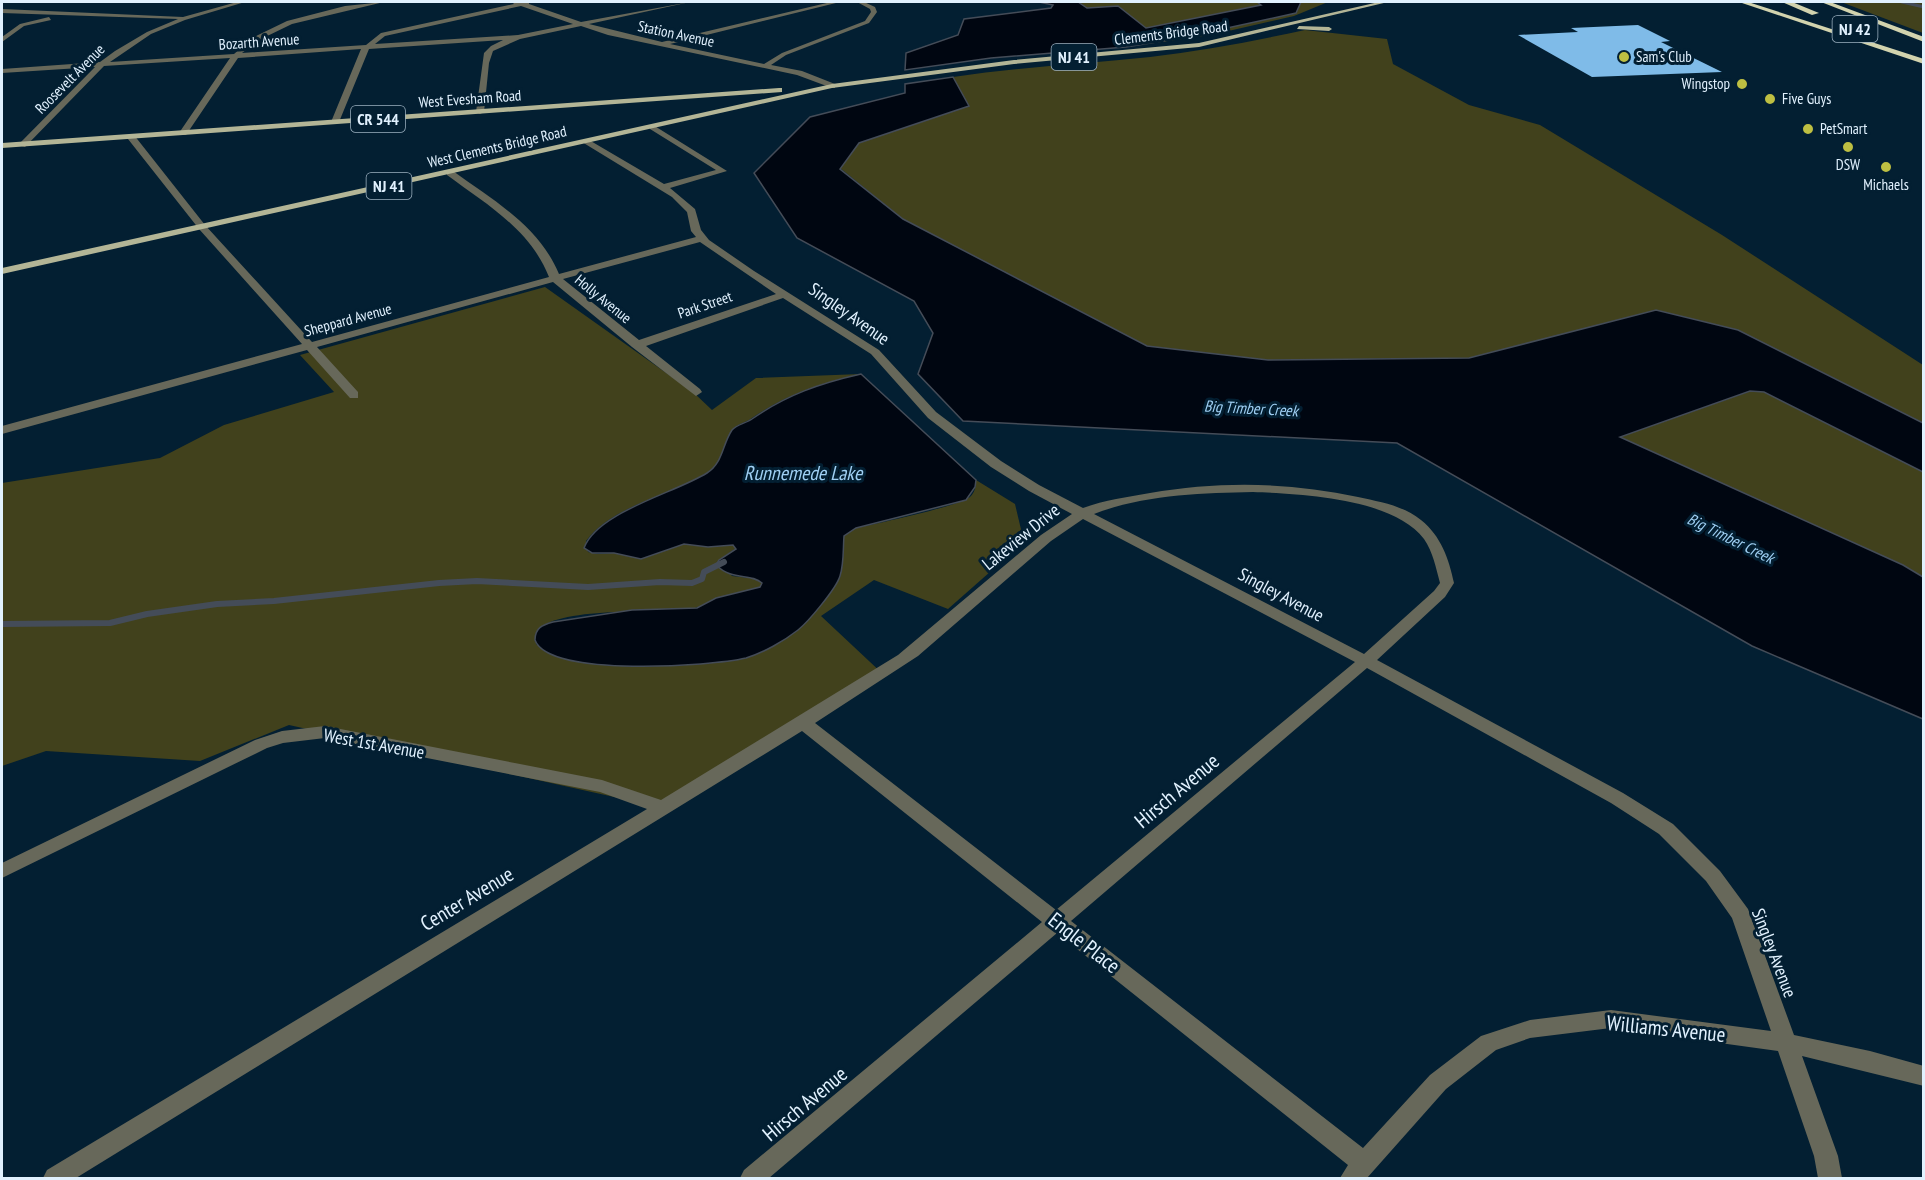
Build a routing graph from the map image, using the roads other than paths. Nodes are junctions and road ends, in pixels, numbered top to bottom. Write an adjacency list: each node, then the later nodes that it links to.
1 (242, 2): 16 (street, Roosevelt Avenue)
2 (381, 2): 27 (street)
3 (535, 2): 12 (street)
4 (687, 2): 19 (street)
5 (837, 2): 24 (street)
6 (860, 2): 31 (street)
7 (1354, 2): 13 (main road, Clements Bridge Road / NJ 41)
8 (1385, 2): 13 (main road, Clements Bridge Road)
9 (1742, 2): 29 (highway)
10 (1786, 2): 18 (highway, NJ 42)
11 (1824, 2): 23 (highway, NJ 42)
12 (519, 3): 19 (street, Station Avenue); 26 (street)
13 (1340, 10): 17 (main road, Clements Bridge Road / NJ 41)
14 (2, 11): 15 (street)
15 (82, 14): 16 (street); 22 (street)
16 (189, 17): 30 (street, Roosevelt Avenue)
17 (1318, 17): 25 (main road, Clements Bridge Road / NJ 41); 25 (main road)
18 (1828, 18)
19 (583, 24): 21 (street); 24 (street, Station Avenue)
20 (1850, 27): 28 (highway, NJ 42)
21 (518, 37): 26 (street, Bozarth Avenue); 37 (street)
22 (2, 40)
23 (1923, 40)
24 (659, 45): 31 (street, Station Avenue)
25 (1199, 45): 33 (main road, Clements Bridge Road / NJ 41)
26 (365, 49): 27 (street, Bozarth Avenue); 38 (street)
27 (235, 57): 30 (street, Bozarth Avenue); 40 (street)
28 (1923, 57)
29 (1923, 62)
30 (100, 65): 32 (street, Bozarth Avenue); 43 (street, Roosevelt Avenue)
31 (765, 66): 34 (street, Station Avenue)
32 (2, 71)
33 (894, 77): 34 (main road, West Clements Bridge Road / NJ 41)
34 (832, 86): 35 (main road, West Evesham Road / CR 544); 36 (main road, West Clements Bridge Road / NJ 41)
35 (754, 92): 36 (main road); 37 (main road, West Evesham Road / CR 544)
36 (776, 99): 39 (main road, West Clements Bridge Road / NJ 41)
37 (480, 112): 38 (main road, West Evesham Road / CR 544)
38 (335, 122): 40 (main road, West Evesham Road / CR 544)
39 (653, 127): 42 (main road, West Clements Bridge Road / NJ 41); 46 (street)
40 (183, 133): 41 (main road, West Evesham Road / CR 544)
41 (131, 137): 43 (main road, West Evesham Road / CR 544); 47 (street)
42 (586, 142): 45 (main road, West Clements Bridge Road / NJ 41); 46 (street)
43 (22, 145): 44 (main road, West Evesham Road / CR 544)
44 (2, 146)
45 (450, 173): 47 (main road, West Clements Bridge Road / NJ 41); 50 (street, Holly Avenue)
46 (664, 187): 48 (street)
47 (202, 227): 49 (main road, West Clements Bridge Road / NJ 41); 53 (street)
48 (702, 238): 50 (street, Sheppard Avenue); 51 (street, Singley Avenue)
49 (2, 271)
50 (555, 278): 52 (street, Holly Avenue); 53 (street, Sheppard Avenue)
51 (784, 294): 52 (street, Park Street); 58 (street, Singley Avenue)
52 (636, 345): 54 (street, Holly Avenue)
53 (309, 346): 55 (street); 56 (street, Sheppard Avenue)
54 (696, 392)
55 (354, 395)
56 (2, 430)
57 (1257, 488): 58 (street, Lakeview Drive); 60 (street, Hirsch Avenue)
58 (1084, 513): 59 (street, Lakeview Drive); 60 (street, Singley Avenue)
59 (902, 658): 61 (street, Center Avenue)
60 (1366, 661): 64 (street, Hirsch Avenue); 65 (street, Singley Avenue)
61 (802, 722): 62 (street, Center Avenue); 64 (street, Engle Place)
62 (662, 807): 63 (street, West 1st Avenue); 68 (street, Center Avenue)
63 (2, 871)
64 (1057, 922): 67 (street, Engle Place); 69 (street, Hirsch Avenue)
65 (1787, 1043): 66 (street, Williams Avenue); 67 (street, Williams Avenue); 70 (street, Singley Avenue)
66 (1923, 1076)
67 (1359, 1171)
68 (55, 1179)
69 (752, 1179)
70 (1830, 1179)

